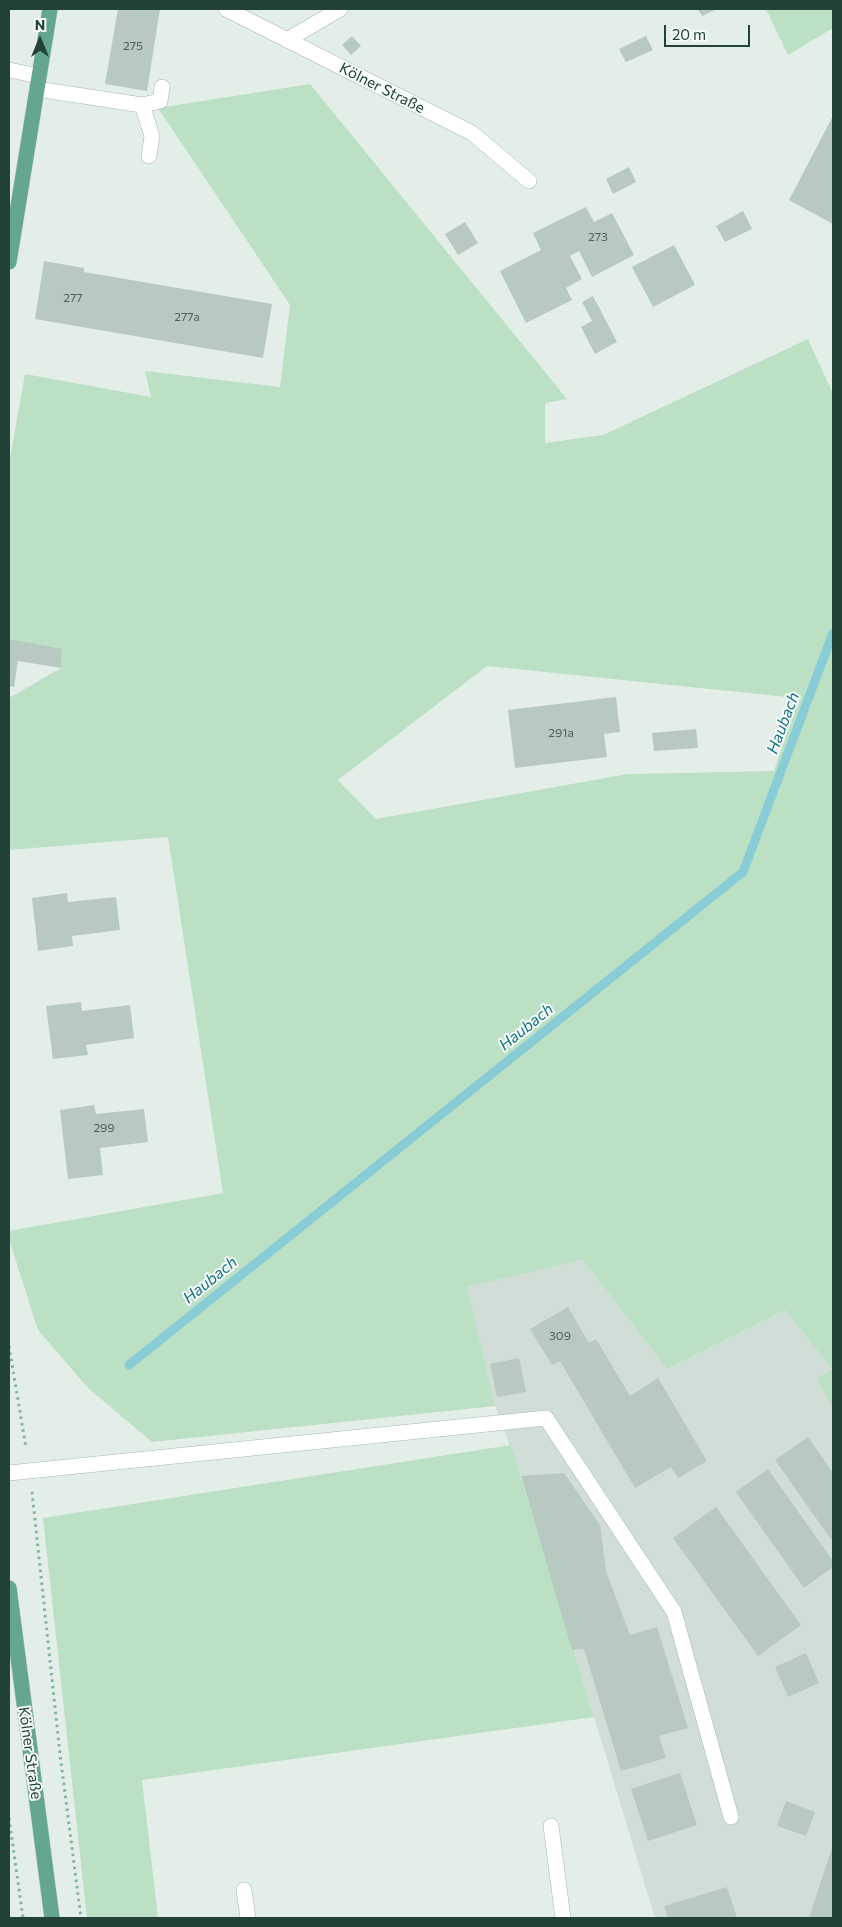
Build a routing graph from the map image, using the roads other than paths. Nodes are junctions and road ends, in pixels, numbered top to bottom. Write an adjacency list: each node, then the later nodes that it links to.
1 (50, 9): 6 (main road)
2 (226, 9): 4 (street, Kölner Straße)
3 (340, 9): 4 (street)
4 (287, 40): 10 (street, Kölner Straße)
5 (9, 70): 6 (street)
6 (38, 82): 8 (street); 11 (main road)
7 (162, 87): 8 (street)
8 (142, 105): 9 (street)
9 (149, 156)
10 (528, 181)
11 (9, 262)
12 (9, 1473): 14 (street)
13 (9, 1588): 17 (main road, Kölner Straße)
14 (730, 1817)
15 (551, 1826): 19 (street)
16 (244, 1890): 18 (street)
17 (52, 1918)
18 (248, 1918)
19 (563, 1918)

